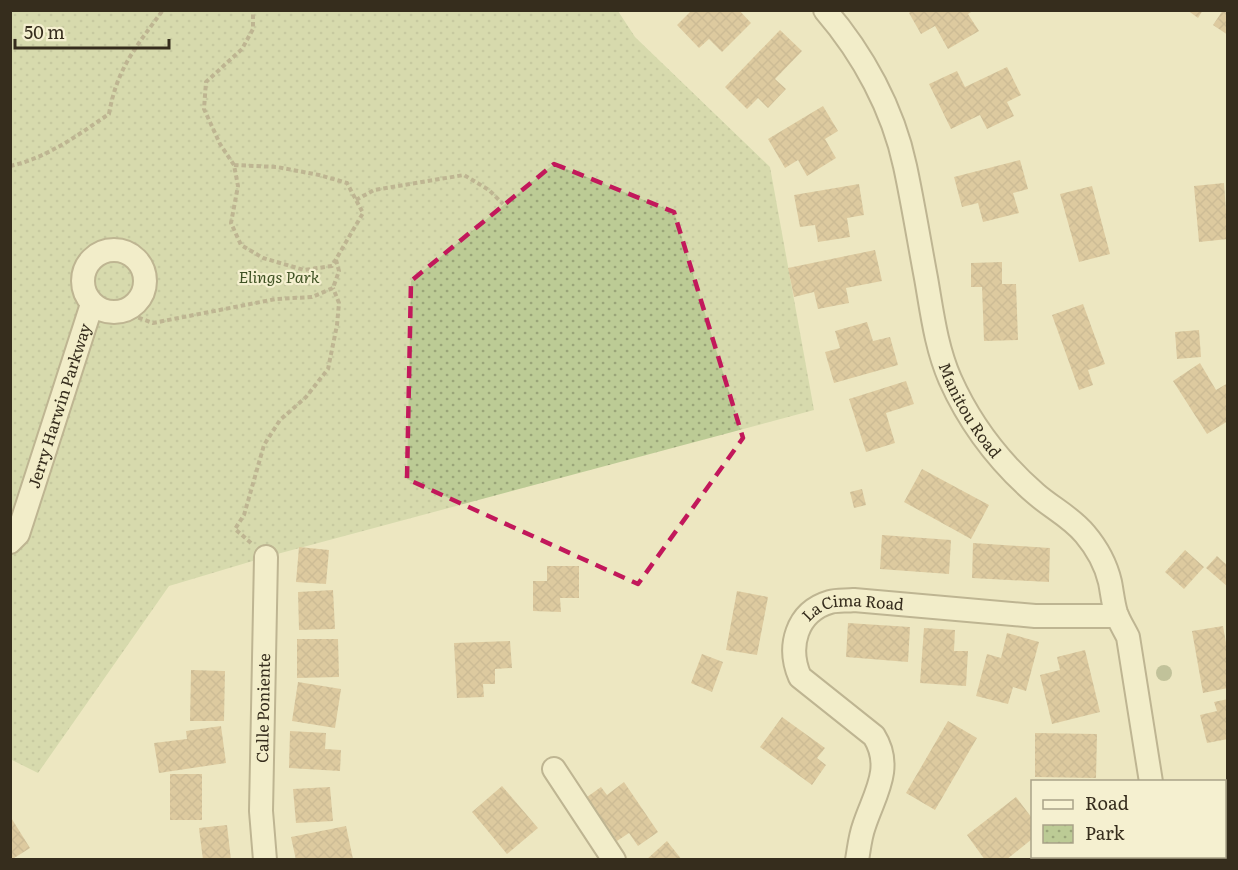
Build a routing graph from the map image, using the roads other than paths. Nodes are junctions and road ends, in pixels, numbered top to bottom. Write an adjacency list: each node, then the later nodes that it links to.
1 (825, 10): 5 (street, Manitou Road)
2 (92, 304): 2 (street); 3 (street, Jerry Harwin Parkway)
3 (10, 542)
4 (266, 557): 8 (street, Calle Poniente)
5 (1117, 616): 7 (street, Manitou Road); 10 (street, La Cima Road)
6 (554, 769): 9 (street)
7 (1151, 780)
8 (265, 860)
9 (614, 860)
10 (858, 860)

